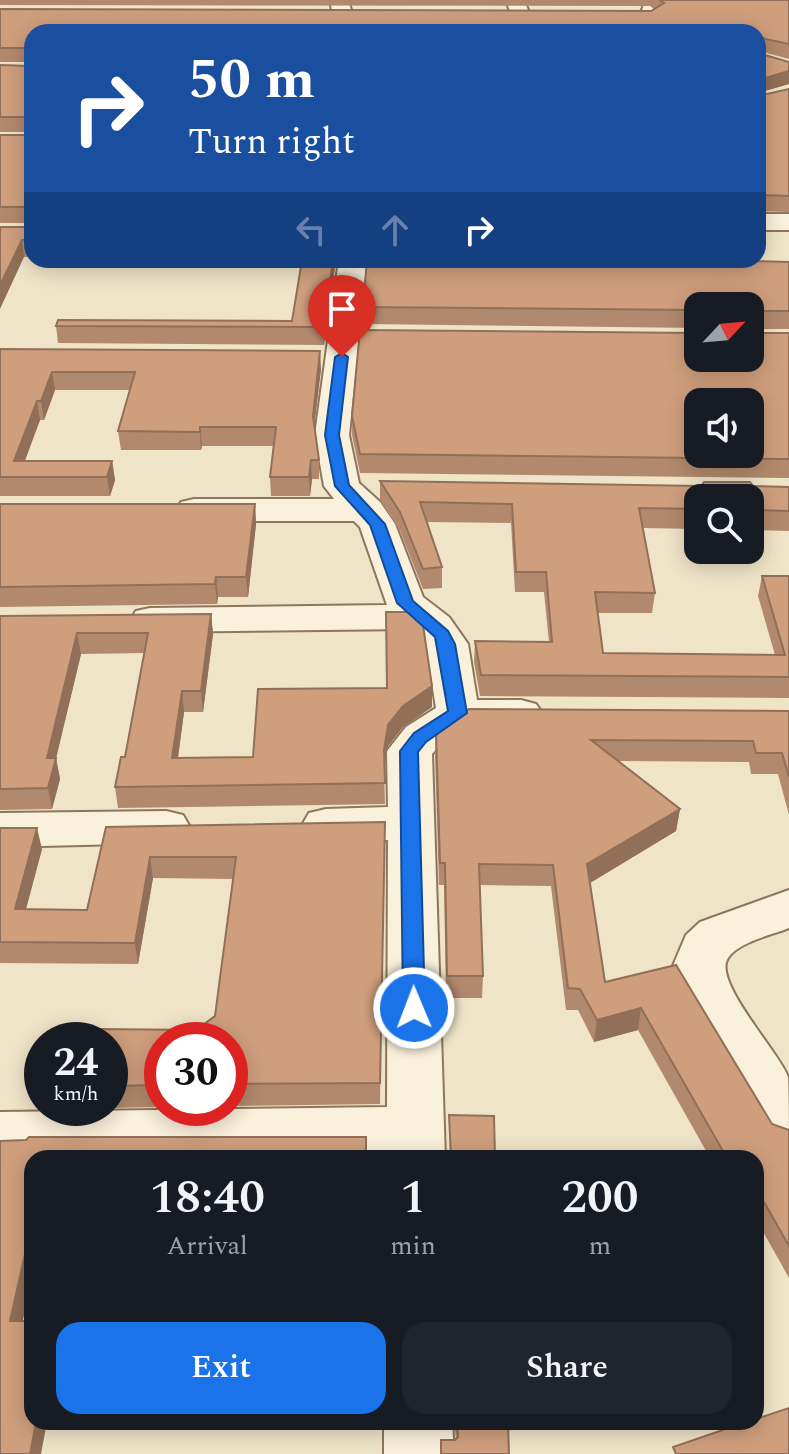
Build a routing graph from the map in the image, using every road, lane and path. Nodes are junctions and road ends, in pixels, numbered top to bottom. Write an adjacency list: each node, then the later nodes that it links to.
1 (666, 0): 4 (street)
2 (493, 15): 3 (street)
3 (526, 16)
4 (661, 24)
5 (766, 222): 6 (street)
6 (789, 222)
7 (352, 268): 8 (street)
8 (366, 494): 9 (street); 10 (street)
9 (160, 510)
10 (422, 617): 11 (street); 12 (street)
11 (110, 621)
12 (458, 713): 13 (street); 14 (street)
13 (552, 714)
14 (412, 823): 15 (street); 21 (street)
15 (285, 825)
16 (206, 827): 17 (street)
17 (0, 830)
18 (789, 908): 19 (street)
19 (789, 1127)
20 (0, 1137): 21 (street)
21 (416, 1145)
22 (418, 1430): 23 (street)
23 (419, 1454)

